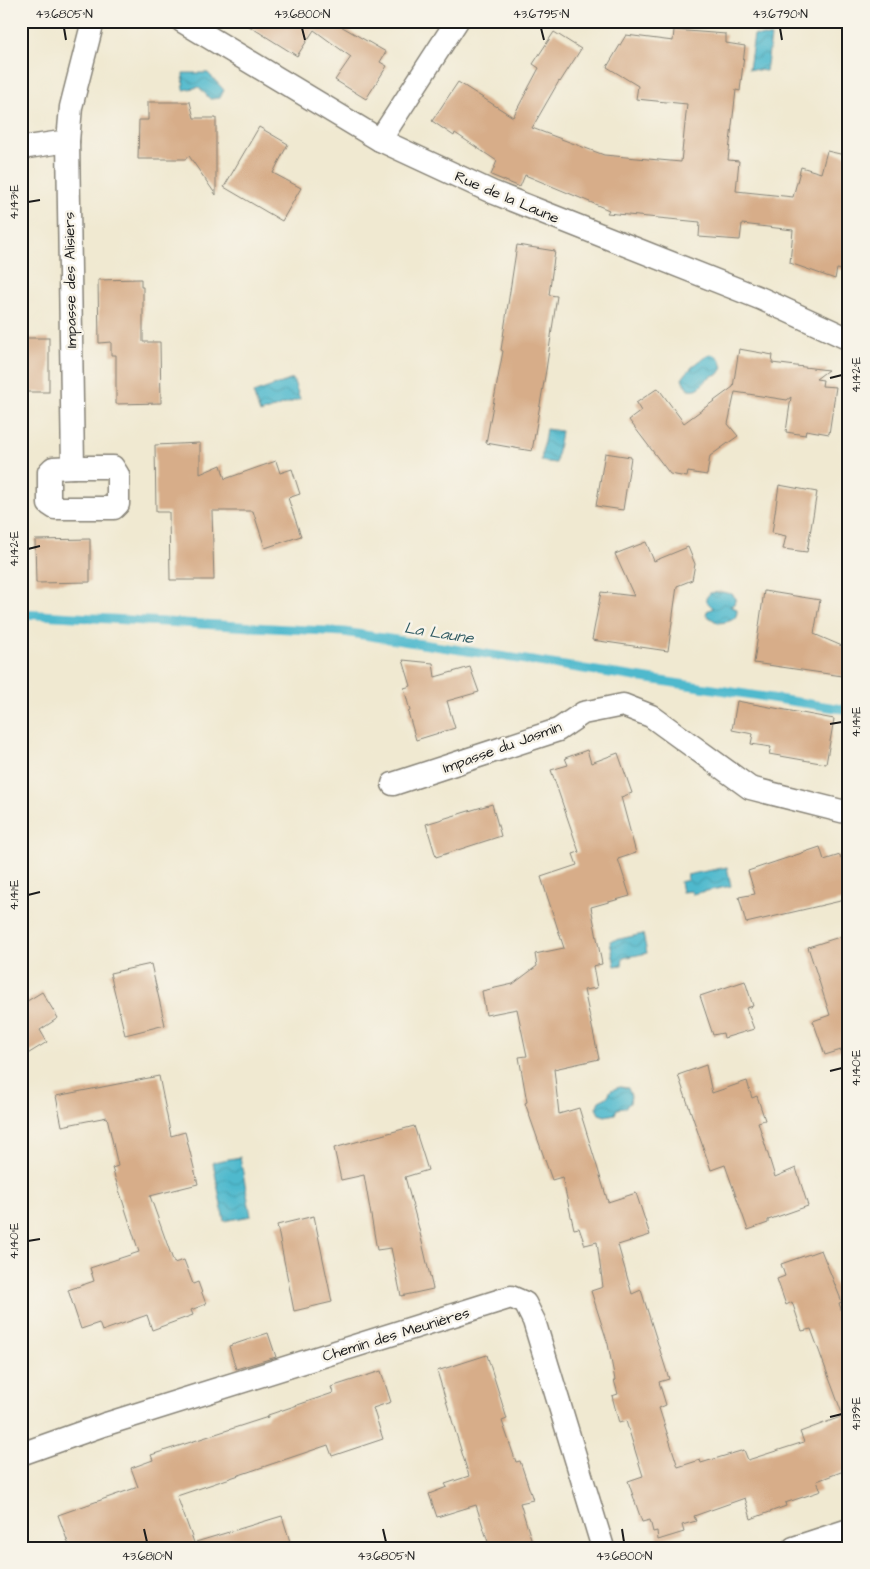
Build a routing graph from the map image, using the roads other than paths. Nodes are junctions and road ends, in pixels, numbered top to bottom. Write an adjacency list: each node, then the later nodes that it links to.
1 (93, 21): 5 (street)
2 (182, 21): 4 (street, Rue de la Laune)
3 (457, 21): 4 (street)
4 (380, 140): 7 (street, Rue de la Laune)
5 (68, 141): 6 (street); 8 (street, Impasse des Alisiers)
6 (21, 148)
7 (849, 338)
8 (73, 468)
9 (394, 784): 10 (street, Impasse du Jasmin)
10 (849, 813)
11 (21, 1454): 13 (street, Chemin des Meunières)
12 (849, 1530): 14 (street)
13 (603, 1548)
14 (794, 1548)

